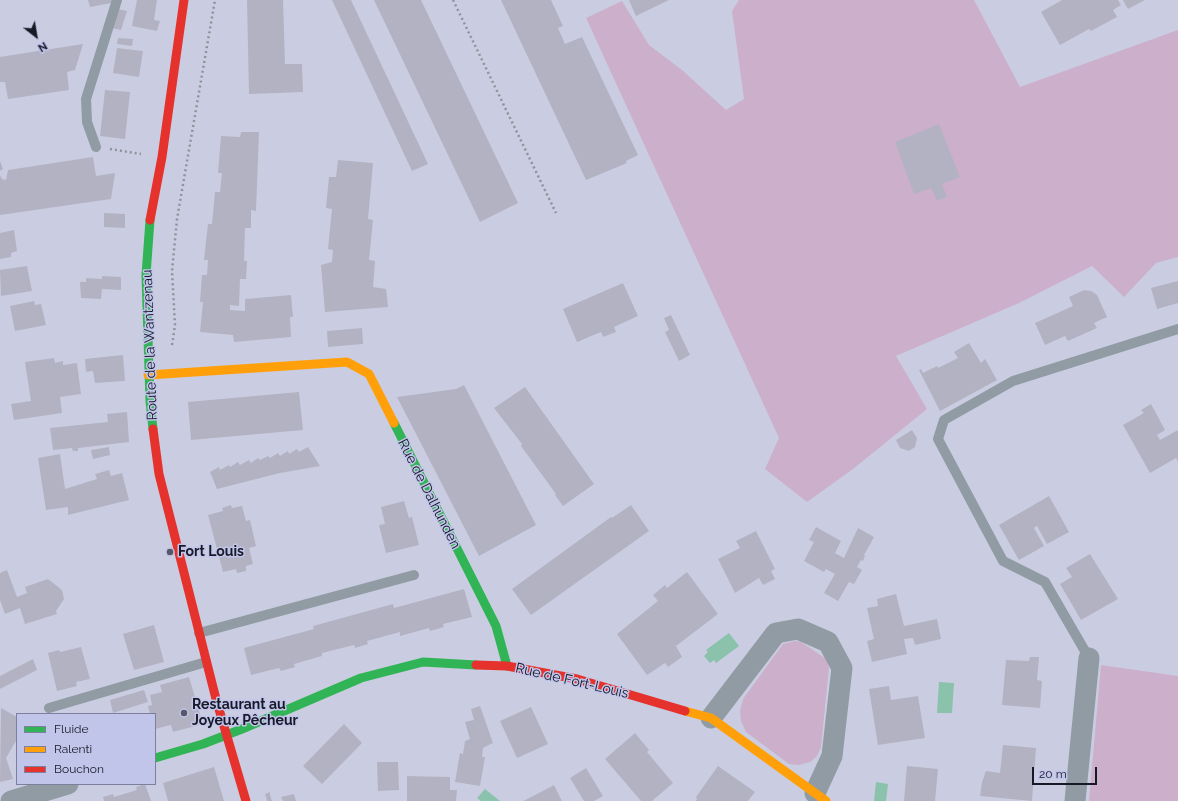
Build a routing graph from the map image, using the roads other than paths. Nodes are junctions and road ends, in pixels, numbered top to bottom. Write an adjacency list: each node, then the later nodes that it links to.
1 (117, 0): 3 (lane)
2 (184, 0): 5 (street, Route de la Wantzenau)
3 (96, 147)
4 (1178, 329): 8 (lane)
5 (148, 375): 7 (street, Route de la Wantzenau); 10 (street, Rue de Dalhunden)
6 (414, 575): 7 (lane)
7 (199, 633): 9 (street, Route de la Wantzenau)
8 (1089, 658): 19 (street)
9 (206, 662): 11 (lane); 13 (street, Route de la Wantzenau)
10 (507, 666): 12 (street, Rue de Fort-Louis); 13 (street, Rue de Fort-Louis)
11 (48, 708)
12 (711, 718): 16 (street, Rue de Fort-Louis); 16 (street, Rue de Fort-Louis)
13 (227, 735): 14 (street, Rue de Fort-Louis); 18 (street, Route de la Wantzenau)
14 (156, 758)
15 (65, 785): 17 (street)
16 (821, 797)
17 (11, 801)
18 (246, 801)
19 (1075, 801)

